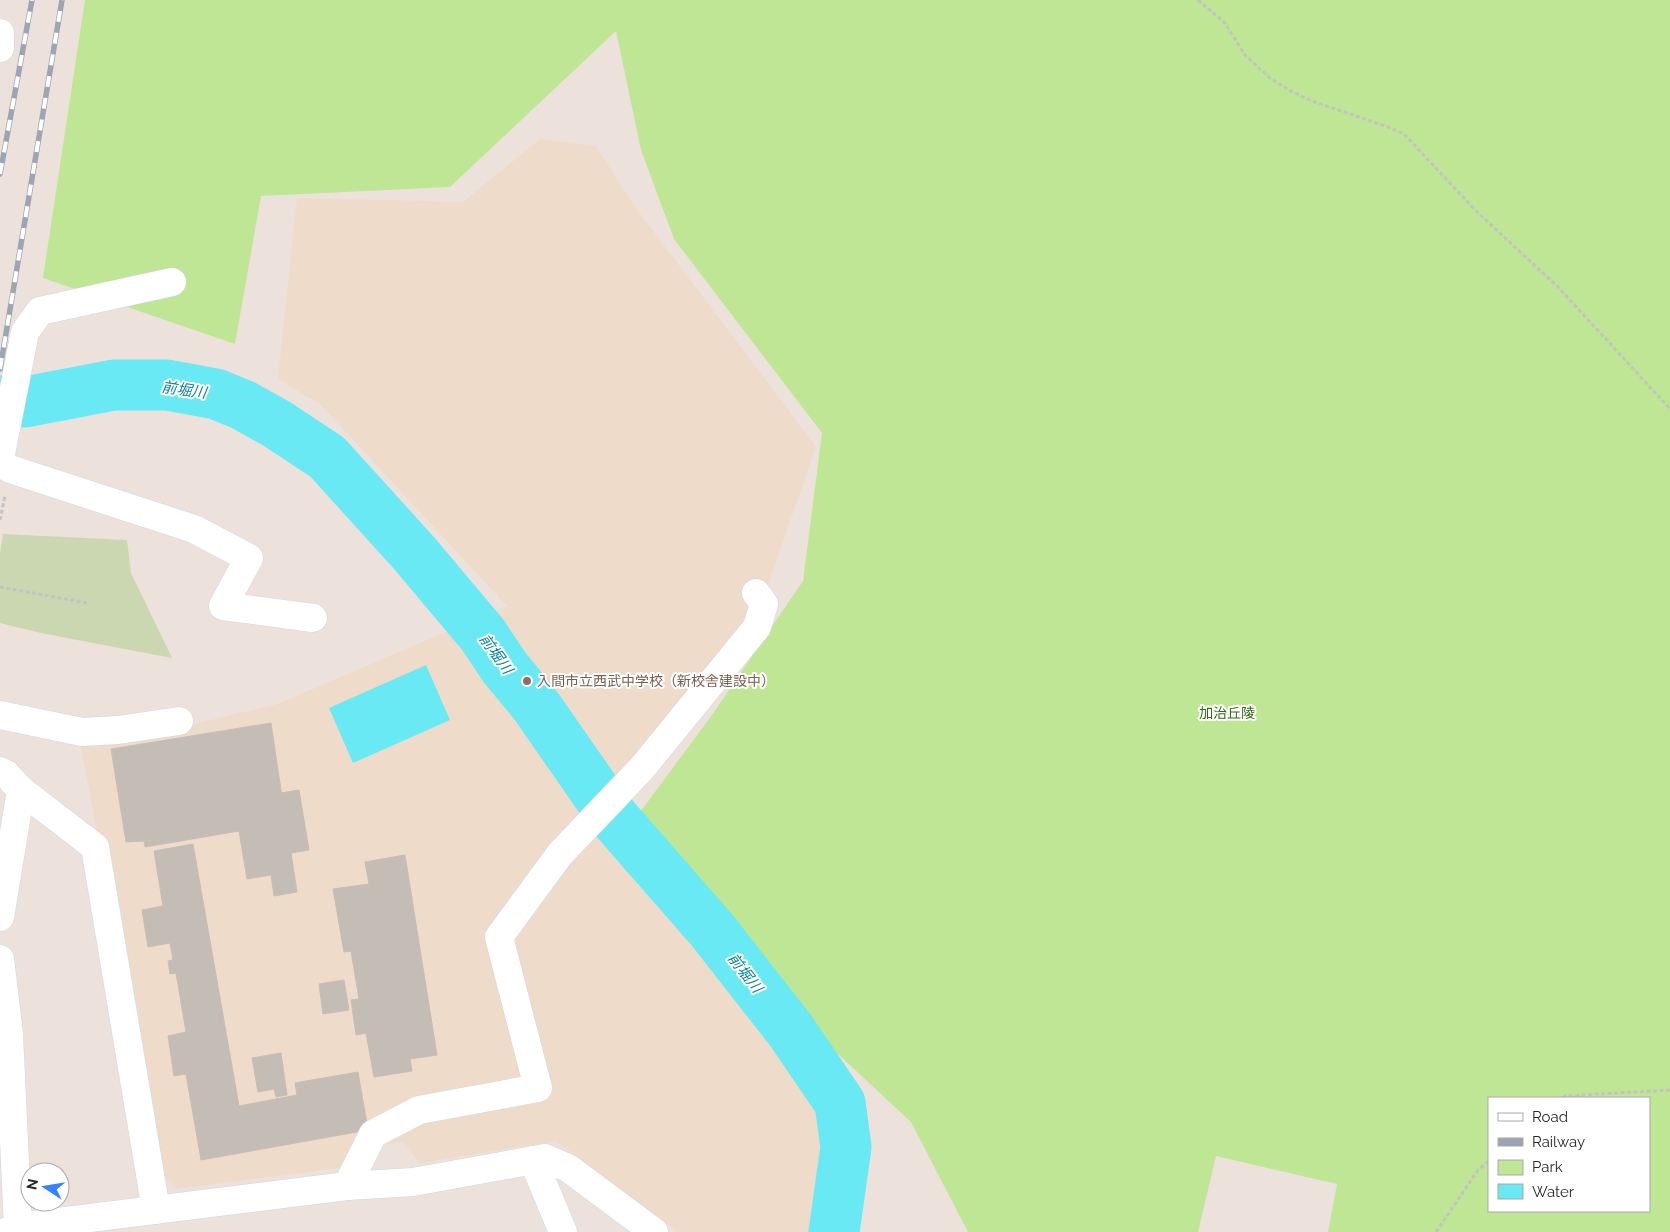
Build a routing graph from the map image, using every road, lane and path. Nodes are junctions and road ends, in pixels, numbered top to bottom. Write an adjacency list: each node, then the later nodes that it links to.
1 (1198, 0): 5 (path)
2 (0, 33): 3 (street)
3 (0, 48)
4 (172, 282): 6 (street)
5 (1670, 409)
6 (0, 459)
7 (0, 464): 11 (street)
8 (0, 587): 10 (path)
9 (756, 593): 22 (street)
10 (88, 603)
11 (313, 618)
12 (0, 715): 13 (street)
13 (179, 721)
14 (0, 771): 15 (street)
15 (21, 790): 16 (street); 23 (street)
16 (0, 917)
17 (0, 958): 24 (street)
18 (1670, 1090): 19 (path)
19 (1564, 1097)
20 (533, 1160): 22 (street); 25 (street); 26 (street)
21 (1488, 1162): 27 (path)
22 (347, 1186): 23 (street)
23 (156, 1210): 24 (street)
24 (12, 1230)
25 (563, 1232)
26 (654, 1232)
27 (1436, 1232)

